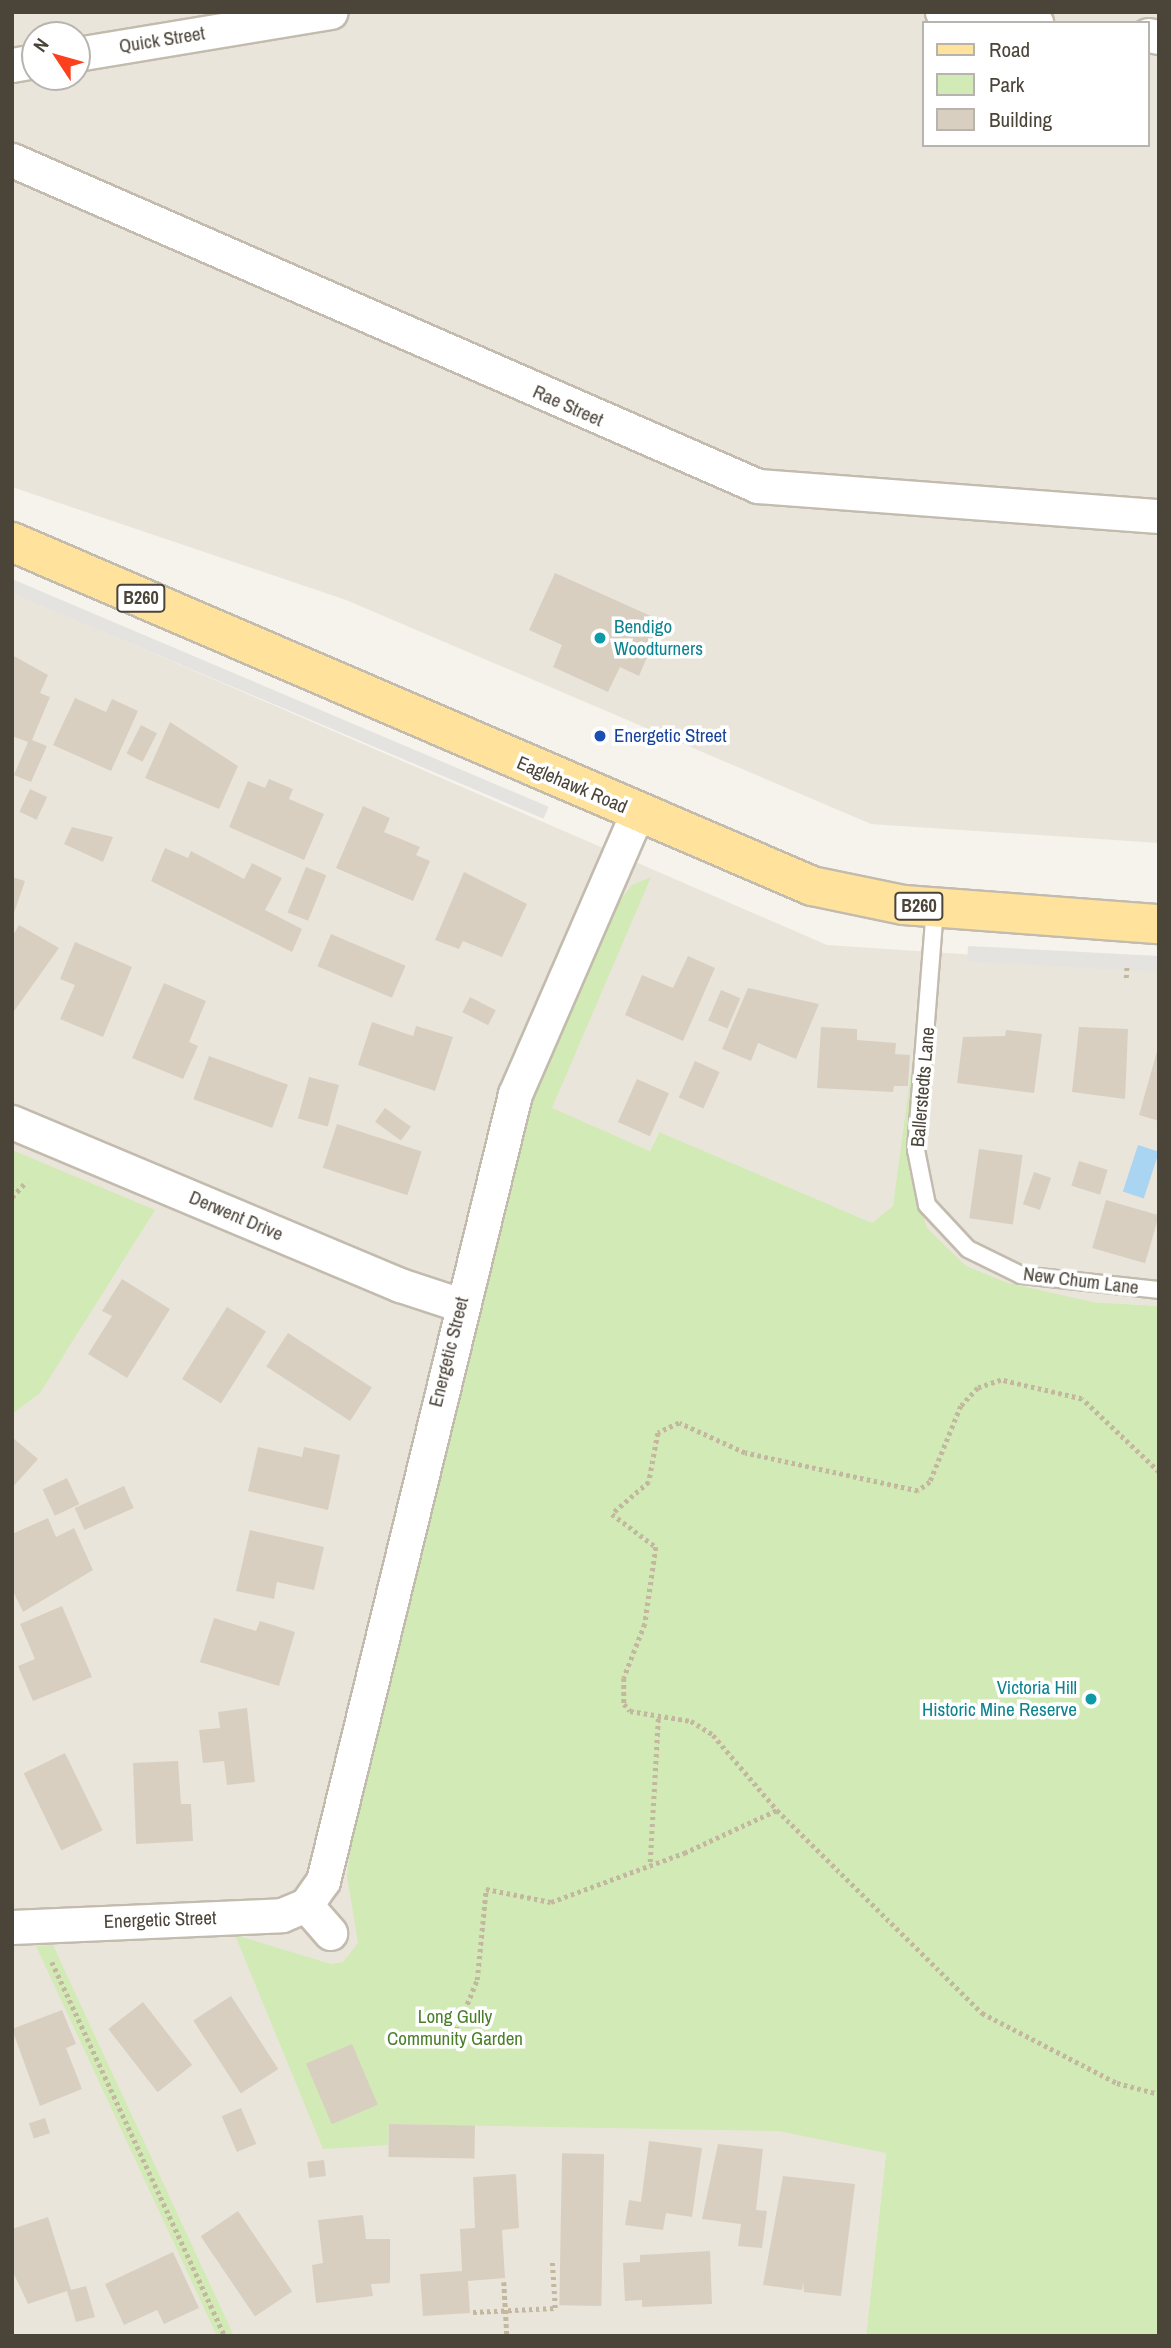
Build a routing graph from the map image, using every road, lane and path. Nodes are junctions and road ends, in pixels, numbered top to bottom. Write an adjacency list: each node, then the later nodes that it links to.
1 (331, 12): 4 (street, Quick Street)
2 (942, 12): 3 (street)
3 (1019, 21)
4 (91, 52)
5 (12, 160): 6 (street, Rae Street)
6 (1159, 516)
7 (12, 542): 8 (main road, Eaglehawk Road / B260)
8 (637, 813): 9 (main road, Eaglehawk Road / B260); 18 (street, Energetic Street)
9 (935, 908): 10 (main road, Eaglehawk Road / B260); 16 (lane, Ballerstedts Lane)
10 (1159, 924)
11 (1127, 965): 12 (path)
12 (1126, 978)
13 (12, 1122): 18 (street, Derwent Drive)
14 (26, 1182): 15 (path)
15 (12, 1197)
16 (968, 1249): 17 (lane, New Chum Lane)
17 (1159, 1290)
18 (461, 1305): 23 (street, Energetic Street)
19 (1159, 1472): 20 (path)
20 (658, 1718): 21 (path); 22 (path)
21 (776, 1810): 22 (path); 28 (path)
22 (650, 1862): 27 (path)
23 (306, 1905): 24 (street, Energetic Street); 25 (street)
24 (12, 1927)
25 (330, 1933)
26 (52, 1962): 33 (path)
27 (451, 2043)
28 (1159, 2094)
29 (552, 2260): 31 (path)
30 (504, 2282): 31 (path)
31 (506, 2311): 32 (path); 34 (path)
32 (473, 2312)
33 (225, 2336)
34 (507, 2336)

